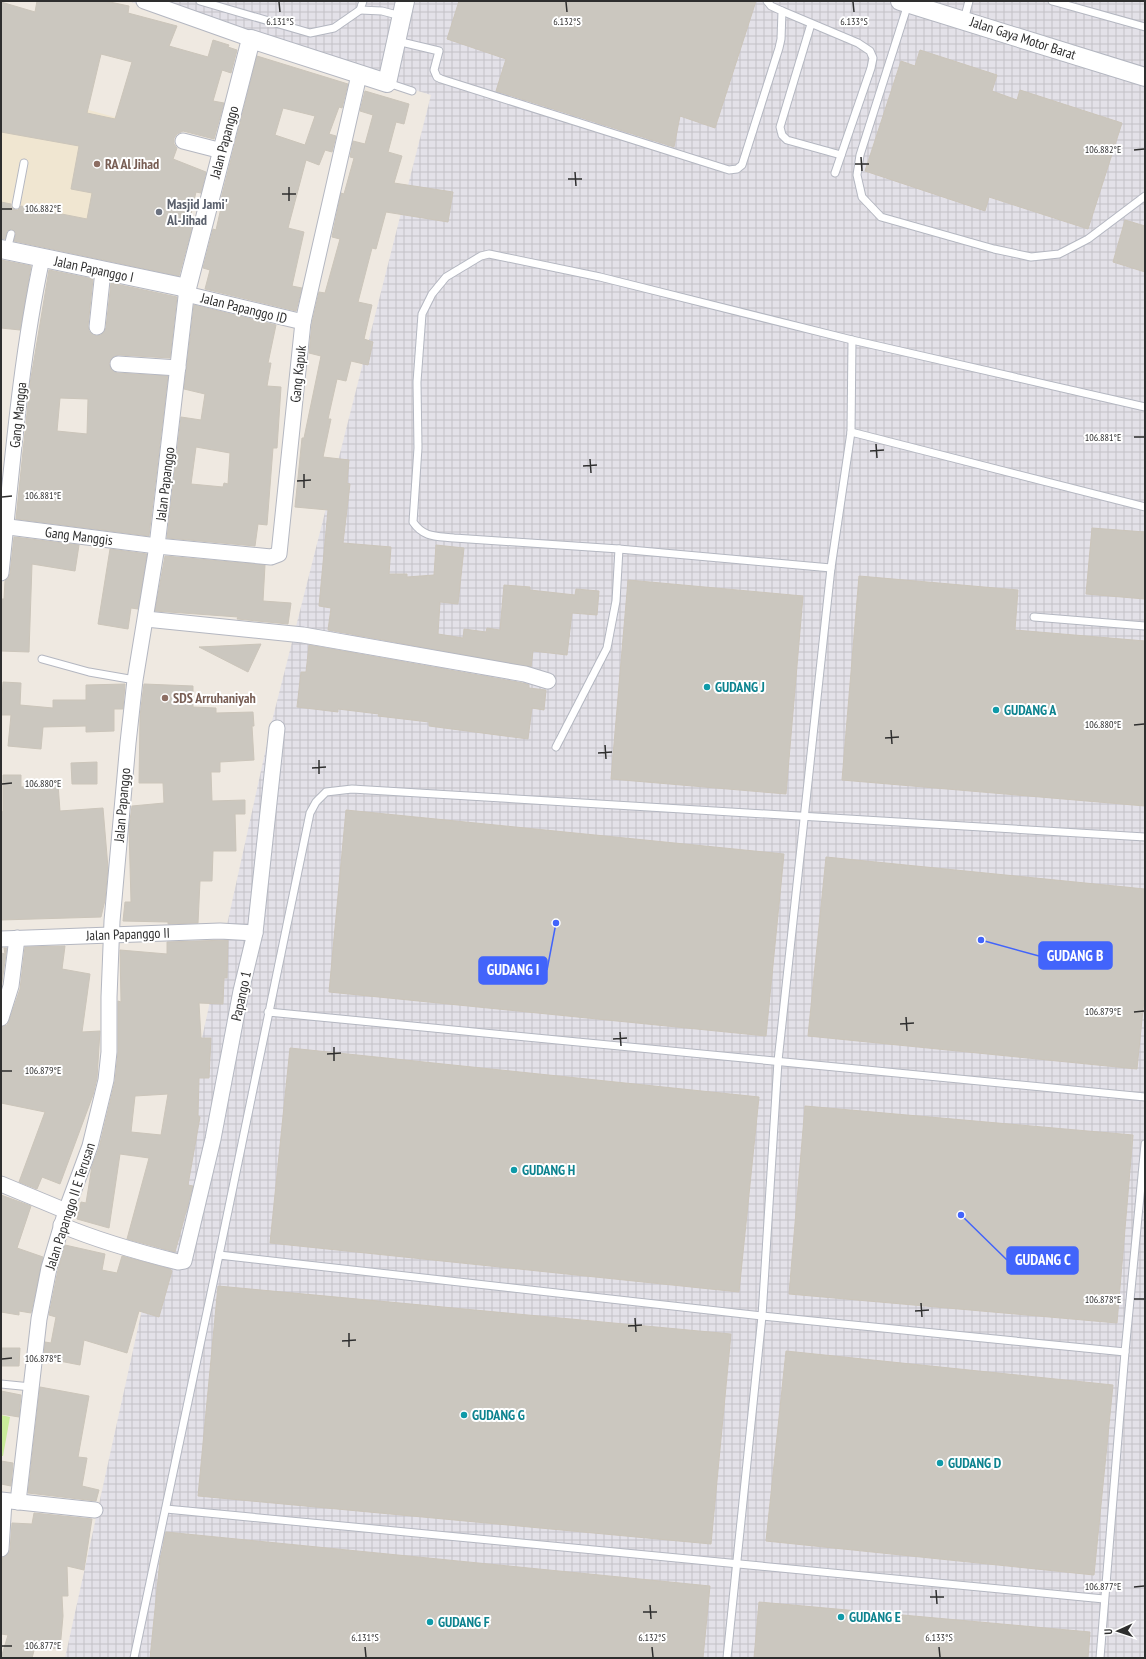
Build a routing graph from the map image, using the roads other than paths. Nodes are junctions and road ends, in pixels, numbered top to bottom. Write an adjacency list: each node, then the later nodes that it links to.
1 (144, 1): 14 (street)
2 (200, 1): 9 (lane)
3 (364, 1): 9 (lane)
4 (767, 1): 10 (lane)
5 (969, 1): 11 (lane)
6 (1052, 1): 13 (lane)
7 (904, 2): 11 (street, Jalan Gaya Motor Barat); 25 (lane)
8 (404, 8): 9 (lane); 15 (street)
9 (360, 10)
10 (782, 11): 12 (lane); 15 (lane)
11 (964, 20): 17 (street, Jalan Gaya Motor Barat)
12 (811, 24): 22 (lane); 22 (lane)
13 (1145, 27)
14 (251, 39): 16 (street); 21 (street, Jalan Papanggo)
15 (396, 41): 18 (street)
16 (359, 75): 18 (street); 31 (street, Gang Kapuk)
17 (1145, 77)
18 (388, 83): 19 (lane)
19 (412, 91)
20 (183, 141): 21 (street)
21 (222, 151): 30 (street, Jalan Papanggo)
22 (841, 155): 24 (lane)
23 (24, 163): 26 (lane)
24 (835, 173)
25 (1145, 196)
26 (16, 205)
27 (6, 244): 28 (street, Jalan Papanggo I)
28 (42, 258): 29 (street, Jalan Papanggo I); 39 (street, Gang Mangga)
29 (103, 270): 30 (street, Jalan Papanggo I); 32 (street)
30 (186, 291): 31 (street, Jalan Papanggo ID); 35 (street, Jalan Papanggo)
31 (303, 322): 40 (street, Gang Kapuk)
32 (97, 327)
33 (852, 340): 36 (lane); 37 (lane); 41 (lane)
34 (118, 364): 35 (street)
35 (178, 368): 40 (street, Jalan Papanggo)
36 (1145, 407)
37 (851, 432): 38 (lane); 42 (lane)
38 (1145, 507)
39 (3, 527): 40 (street, Gang Manggis); 43 (street, Gang Mangga)
40 (157, 546): 45 (street, Jalan Papanggo)
41 (619, 549): 42 (lane); 51 (lane)
42 (831, 568): 52 (lane)
43 (1, 573)
44 (1034, 617): 46 (lane)
45 (146, 619): 48 (street, Jalan Papanggo); 49 (street)
46 (1145, 626)
47 (42, 658): 48 (lane)
48 (134, 680): 55 (street, Jalan Papanggo)
49 (548, 681)
50 (277, 728): 54 (street, Papango 1)
51 (556, 747)
52 (805, 816): 53 (lane); 58 (lane); 60 (lane)
53 (1145, 837)
54 (255, 933): 55 (street, Jalan Papanggo II); 65 (street, Papango 1)
55 (112, 934): 56 (street, Jalan Papanggo II); 64 (street, Jalan Papanggo II E Terusan)
56 (16, 938): 57 (street, Jalan Papanggo II); 59 (street)
57 (1, 939)
58 (268, 1012): 60 (lane); 66 (lane)
59 (1, 1018)
60 (778, 1061): 61 (lane); 67 (lane)
61 (1145, 1097)
62 (1145, 1144): 68 (lane)
63 (1, 1184): 64 (street)
64 (66, 1211): 65 (street, Jalan Papanggo II E Terusan)
65 (61, 1225): 70 (street, Jalan Papanggo II E Terusan)
66 (220, 1255): 67 (lane); 72 (lane)
67 (762, 1316): 68 (lane); 75 (lane)
68 (1125, 1352): 76 (lane)
69 (1, 1384): 70 (lane)
70 (31, 1387): 71 (street, Jalan Papanggo II E Terusan)
71 (8, 1501): 73 (street); 74 (street, Jalan Papanggo II E Terusan)
72 (166, 1509): 75 (lane); 77 (lane)
73 (95, 1510)
74 (1, 1549)
75 (736, 1565): 76 (lane); 78 (lane)
76 (1104, 1599): 79 (lane)
77 (134, 1658)
78 (727, 1658)
79 (1100, 1658)

